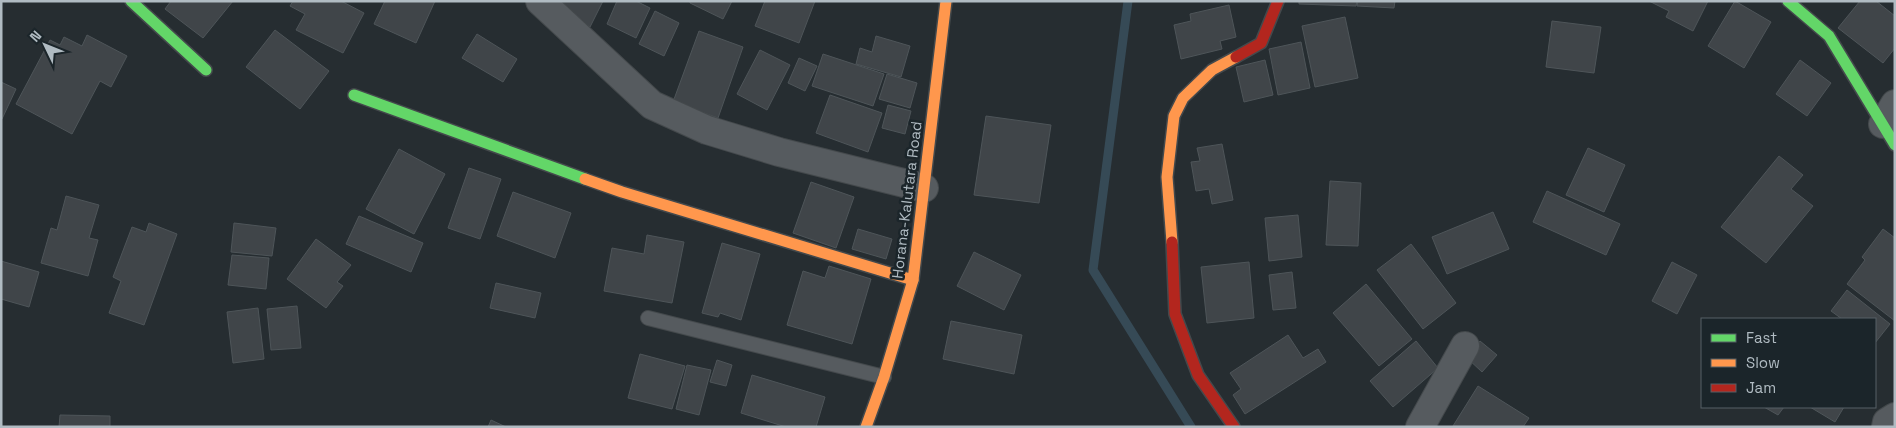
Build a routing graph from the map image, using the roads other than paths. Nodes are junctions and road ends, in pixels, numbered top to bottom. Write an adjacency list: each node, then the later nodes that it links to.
1 (131, 1): 6 (street)
2 (540, 1): 9 (street)
3 (946, 1): 9 (street, Horana-Kalutara Road)
4 (1278, 1): 16 (street)
5 (1788, 1): 8 (street)
6 (206, 70)
7 (354, 95): 10 (street)
8 (1891, 124)
9 (924, 188): 10 (street, Horana-Kalutara Road)
10 (913, 280): 13 (street, Horana-Kalutara Road)
11 (648, 318): 13 (lane)
12 (1465, 346): 17 (street)
13 (884, 377): 15 (street, Horana-Kalutara Road)
14 (1895, 417): 18 (street)
15 (866, 427)
16 (1234, 427)
17 (1420, 427)
18 (1886, 427)

